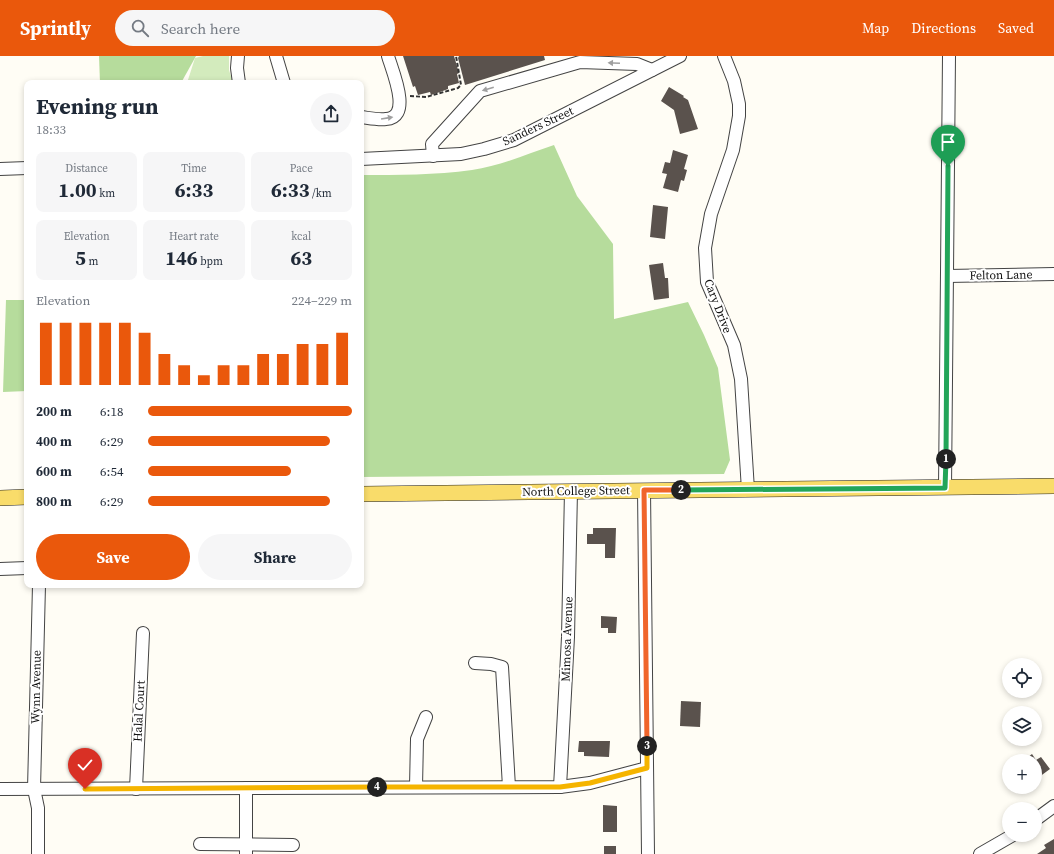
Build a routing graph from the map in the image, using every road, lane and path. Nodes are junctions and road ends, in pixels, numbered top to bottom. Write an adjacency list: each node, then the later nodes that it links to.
1 (238, 56): 9 (street)
2 (276, 56): 10 (street)
3 (388, 56): 11 (street)
4 (456, 56): 11 (path)
5 (680, 56): 8 (street, Sanders Street)
6 (724, 56): 22 (street, Cary Drive)
7 (949, 56): 18 (street)
8 (652, 70): 13 (street, Sanders Street); 13 (street, one-way to 13)
9 (239, 80)
10 (283, 80)
11 (405, 98): 12 (street, one-way to 11)
12 (364, 117)
13 (433, 156): 14 (street, Sanders Street)
14 (364, 159)
15 (24, 168): 16 (street)
16 (0, 169)
17 (1054, 274): 18 (street, Felton Lane)
18 (947, 276): 20 (street)
19 (1054, 486): 20 (main road, North College Street)
20 (945, 488): 22 (main road, North College Street)
21 (644, 490): 22 (main road, North College Street); 23 (main road, North College Street); 33 (street)
22 (748, 490)
23 (571, 491): 24 (main road, North College Street); 36 (street, Mimosa Avenue)
24 (364, 494)
25 (24, 497): 26 (main road)
26 (0, 498)
27 (24, 568): 28 (street)
28 (0, 569)
29 (39, 588): 39 (street, Wynn Avenue)
30 (143, 633): 40 (street, Halal Court)
31 (475, 663): 35 (street)
32 (426, 717): 34 (street)
33 (647, 768): 36 (street); 48 (street)
34 (416, 786): 35 (street); 37 (street)
35 (509, 787): 36 (street)
36 (560, 787)
37 (246, 788): 40 (street); 46 (street)
38 (0, 789): 39 (street)
39 (34, 789): 40 (street); 47 (street, Wynn Avenue)
40 (136, 789)
41 (1054, 806): 42 (street)
42 (1042, 815)
43 (1002, 841): 49 (street)
44 (200, 844): 46 (street)
45 (293, 845): 46 (street)
46 (246, 849)
47 (38, 854)
48 (648, 854)
49 (980, 854)

